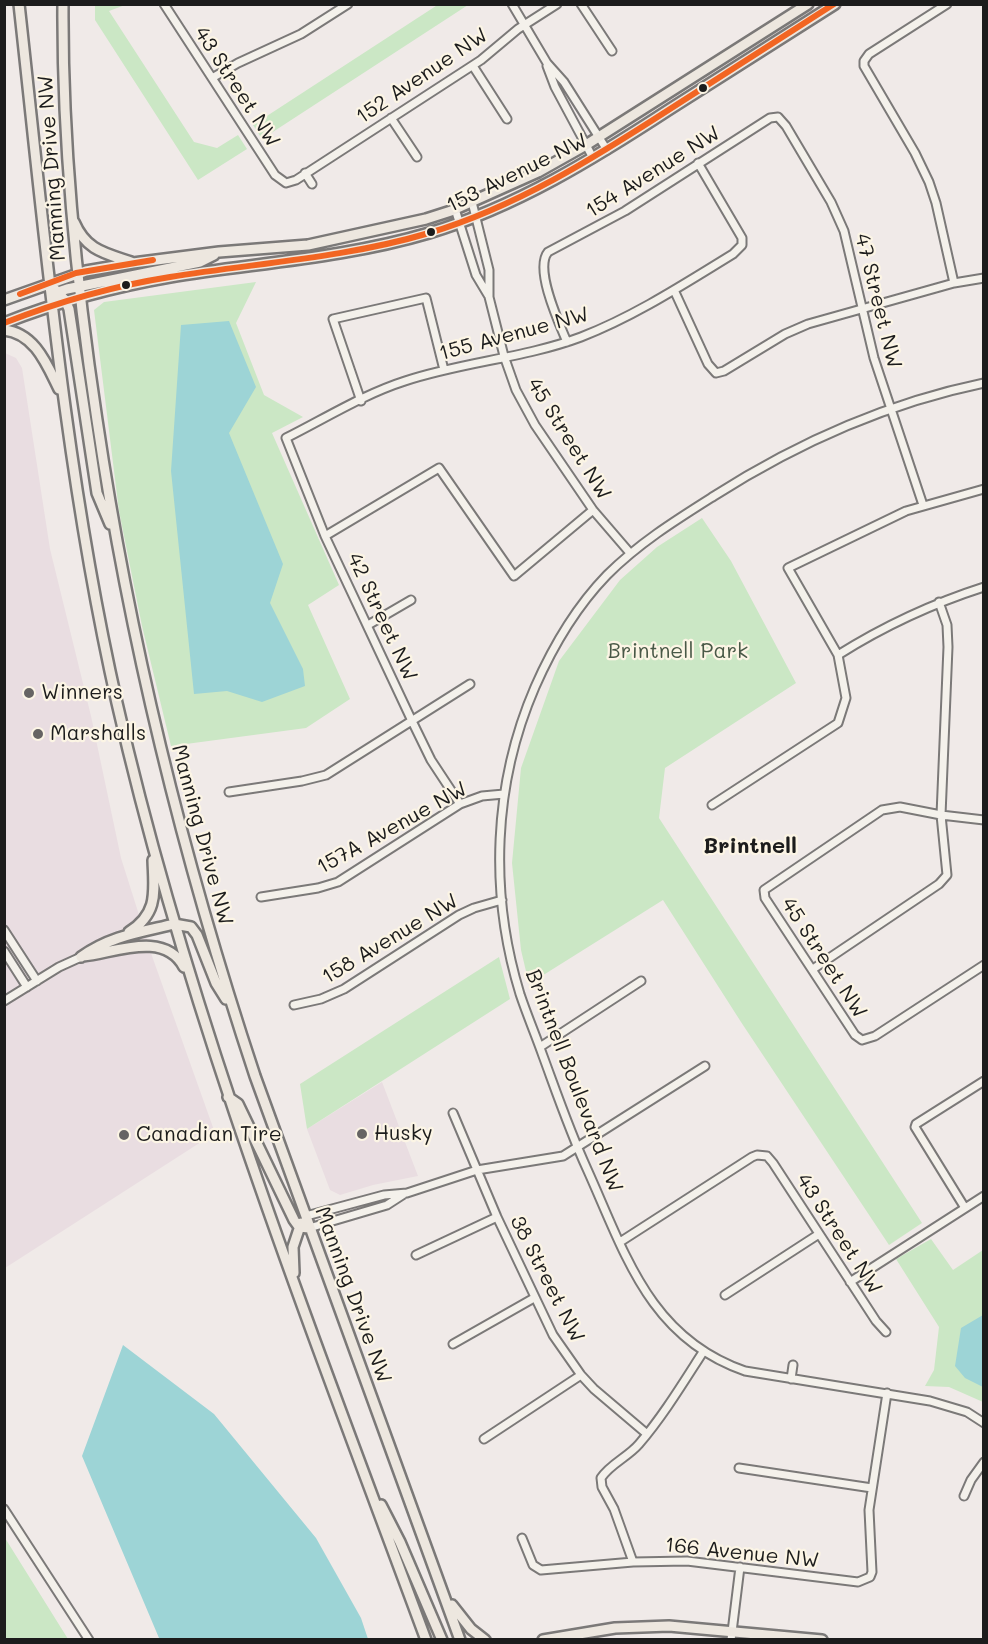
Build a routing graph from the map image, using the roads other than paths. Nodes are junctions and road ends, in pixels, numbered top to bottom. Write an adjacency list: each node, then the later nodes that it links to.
1 (19, 4): 37 (main road, Manning Drive NW)
2 (63, 4): 29 (main road, Manning Drive NW)
3 (164, 4): 15 (street, 43 Street NW)
4 (348, 4): 15 (street)
5 (512, 4): 11 (street)
6 (557, 4): 11 (street, 152 Avenue NW)
7 (581, 4): 12 (street)
8 (808, 4): 19 (main road, 153 Avenue NW)
9 (835, 4): 21 (main road, 153 Avenue NW)
10 (947, 4): 38 (street)
11 (524, 26): 13 (street); 14 (street, 152 Avenue NW)
12 (612, 51)
13 (547, 63): 19 (street); 20 (street)
14 (473, 66): 17 (street, 152 Avenue NW); 18 (street)
15 (212, 78): 26 (street, 43 Street NW)
16 (778, 117): 24 (street, 154 Avenue NW); 46 (street, 47 Street NW)
17 (391, 118): 22 (street); 25 (street, 152 Avenue NW)
18 (507, 119)
19 (599, 137): 20 (main road, 153 Avenue NW); 21 (street)
20 (586, 145): 23 (street); 28 (main road, 153 Avenue NW)
21 (607, 150): 23 (main road, 153 Avenue NW)
22 (417, 157)
23 (593, 158): 31 (main road, 153 Avenue NW)
24 (699, 163): 39 (street, 155 Avenue NW); 49 (street, 154 Avenue NW)
25 (305, 173): 26 (street, 152 Avenue NW); 27 (street)
26 (286, 183)
27 (312, 184)
28 (472, 202): 30 (main road, 153 Avenue NW); 31 (street, 45 Street NW)
29 (70, 203): 34 (main road); 35 (main road, Manning Drive NW)
30 (455, 209): 32 (street, 45 Street NW); 33 (main road, 153 Avenue NW)
31 (475, 216): 32 (main road, 153 Avenue NW); 42 (street, 45 Street NW)
32 (460, 223): 40 (main road, 153 Avenue NW); 42 (street, 45 Street NW)
33 (219, 252): 34 (main road, 153 Avenue NW); 40 (main road)
34 (133, 263): 35 (main road, 153 Avenue NW)
35 (76, 273): 37 (main road, 153 Avenue NW); 40 (main road, Manning Drive NW)
36 (984, 278): 38 (street)
37 (49, 283): 41 (main road); 43 (main road, 153 Avenue NW); 45 (main road, Manning Drive NW)
38 (954, 283): 46 (street)
39 (674, 290): 46 (street); 49 (street, 155 Avenue NW)
40 (79, 291): 41 (main road); 44 (main road, 153 Avenue NW); 61 (main road, Manning Drive NW)
41 (58, 292): 44 (main road); 45 (main road)
42 (489, 297): 50 (street, 45 Street NW)
43 (4, 300)
44 (65, 300): 45 (main road, 153 Avenue NW); 61 (main road)
45 (52, 304): 47 (main road, 153 Avenue NW); 53 (main road, Manning Drive NW)
46 (863, 308): 55 (street, 47 Street NW)
47 (4, 322)
48 (4, 330): 53 (main road)
49 (567, 342): 50 (street, 155 Avenue NW)
50 (504, 356): 51 (street, 155 Avenue NW); 59 (street, 45 Street NW)
51 (444, 370): 54 (street, 155 Avenue NW); 54 (street)
52 (984, 383): 55 (street, Brintnell Boulevard NW)
53 (62, 395): 76 (main road, Manning Drive NW)
54 (361, 401): 56 (street, 155 Avenue NW)
55 (890, 409): 58 (street, 47 Street NW); 62 (street, Brintnell Boulevard NW)
56 (286, 438): 60 (street, 42 Street NW)
57 (984, 489): 58 (street)
58 (922, 505): 67 (street)
59 (592, 510): 60 (street); 62 (street, 45 Street NW)
60 (325, 536): 66 (street, 42 Street NW)
61 (117, 541): 92 (main road, Manning Drive NW)
62 (630, 554): 71 (street, Brintnell Boulevard NW)
63 (984, 587): 65 (street)
64 (411, 600): 66 (street)
65 (939, 602): 67 (street); 74 (street)
66 (368, 625): 69 (street, 42 Street NW)
67 (837, 655): 73 (street)
68 (470, 684): 69 (street)
69 (412, 722): 70 (street); 72 (street, 42 Street NW)
70 (229, 792)
71 (504, 794): 72 (street, 157A Avenue NW); 78 (street, Brintnell Boulevard NW)
72 (460, 804): 77 (street, 157A Avenue NW)
73 (712, 805)
74 (941, 815): 75 (street); 85 (street); 85 (street, 45 Street NW)
75 (984, 820)
76 (152, 845): 79 (main road, Manning Drive NW); 81 (main road)
77 (261, 897)
78 (502, 900): 91 (street, 158 Avenue NW); 93 (street, Brintnell Boulevard NW)
79 (174, 924): 81 (main road); 86 (main road, Manning Drive NW); 92 (main road)
80 (4, 930): 87 (street)
81 (121, 937): 83 (main road)
82 (4, 951): 89 (street)
83 (81, 957): 86 (main road); 87 (street)
84 (984, 965): 85 (street, 45 Street NW)
85 (813, 969)
86 (189, 975): 96 (main road, Manning Drive NW)
87 (37, 981): 89 (street)
88 (641, 981): 93 (street)
89 (27, 987): 90 (street)
90 (4, 1001)
91 (294, 1005)
92 (234, 1011): 103 (main road, Manning Drive NW)
93 (540, 1047): 98 (street, Brintnell Boulevard NW)
94 (705, 1066): 98 (street)
95 (984, 1081): 102 (street)
96 (228, 1097): 105 (main road); 110 (main road, Manning Drive NW)
97 (453, 1113): 99 (street, 38 Street NW)
98 (577, 1148): 99 (street); 108 (street, Brintnell Boulevard NW)
99 (477, 1170): 100 (street); 104 (street, 38 Street NW)
100 (407, 1193): 103 (street); 106 (street)
101 (984, 1196): 102 (street)
102 (965, 1208): 111 (street)
103 (306, 1216): 105 (main road); 106 (main road, Manning Drive NW)
104 (497, 1217): 109 (street); 113 (street, 38 Street NW)
105 (299, 1227): 106 (main road); 110 (main road)
106 (309, 1228): 133 (main road, Manning Drive NW)
107 (819, 1234): 108 (street, 43 Street NW); 111 (street, 43 Street NW); 112 (street)
108 (620, 1242): 116 (street, Brintnell Boulevard NW)
109 (416, 1256)
110 (294, 1282): 126 (main road, Manning Drive NW)
111 (850, 1282): 114 (street, 43 Street NW)
112 (725, 1295)
113 (534, 1298): 115 (street); 118 (street, 38 Street NW)
114 (886, 1332)
115 (453, 1344)
116 (703, 1352): 119 (street, Brintnell Boulevard NW); 122 (street)
117 (794, 1365): 119 (street)
118 (581, 1375): 122 (street, 38 Street NW); 123 (street)
119 (791, 1379): 120 (street, Brintnell Boulevard NW)
120 (887, 1393): 121 (street, Brintnell Boulevard NW); 127 (street)
121 (984, 1423)
122 (647, 1434): 131 (street)
123 (484, 1439)
124 (984, 1462): 128 (street)
125 (739, 1468): 127 (street)
126 (366, 1479): 136 (main road, Manning Drive NW); 137 (main road)
127 (872, 1488): 132 (street, 166 Avenue NW)
128 (964, 1496)
129 (4, 1509): 135 (street)
130 (522, 1538): 131 (street, 166 Avenue NW)
131 (633, 1562): 132 (street, 166 Avenue NW)
132 (740, 1567): 134 (street)
133 (439, 1582): 138 (main road, Manning Drive NW); 139 (main road)
134 (731, 1635): 140 (main road); 141 (main road)
135 (89, 1640)
136 (426, 1640)
137 (442, 1640)
138 (460, 1640)
139 (485, 1640)
140 (543, 1640)
141 (822, 1640)

